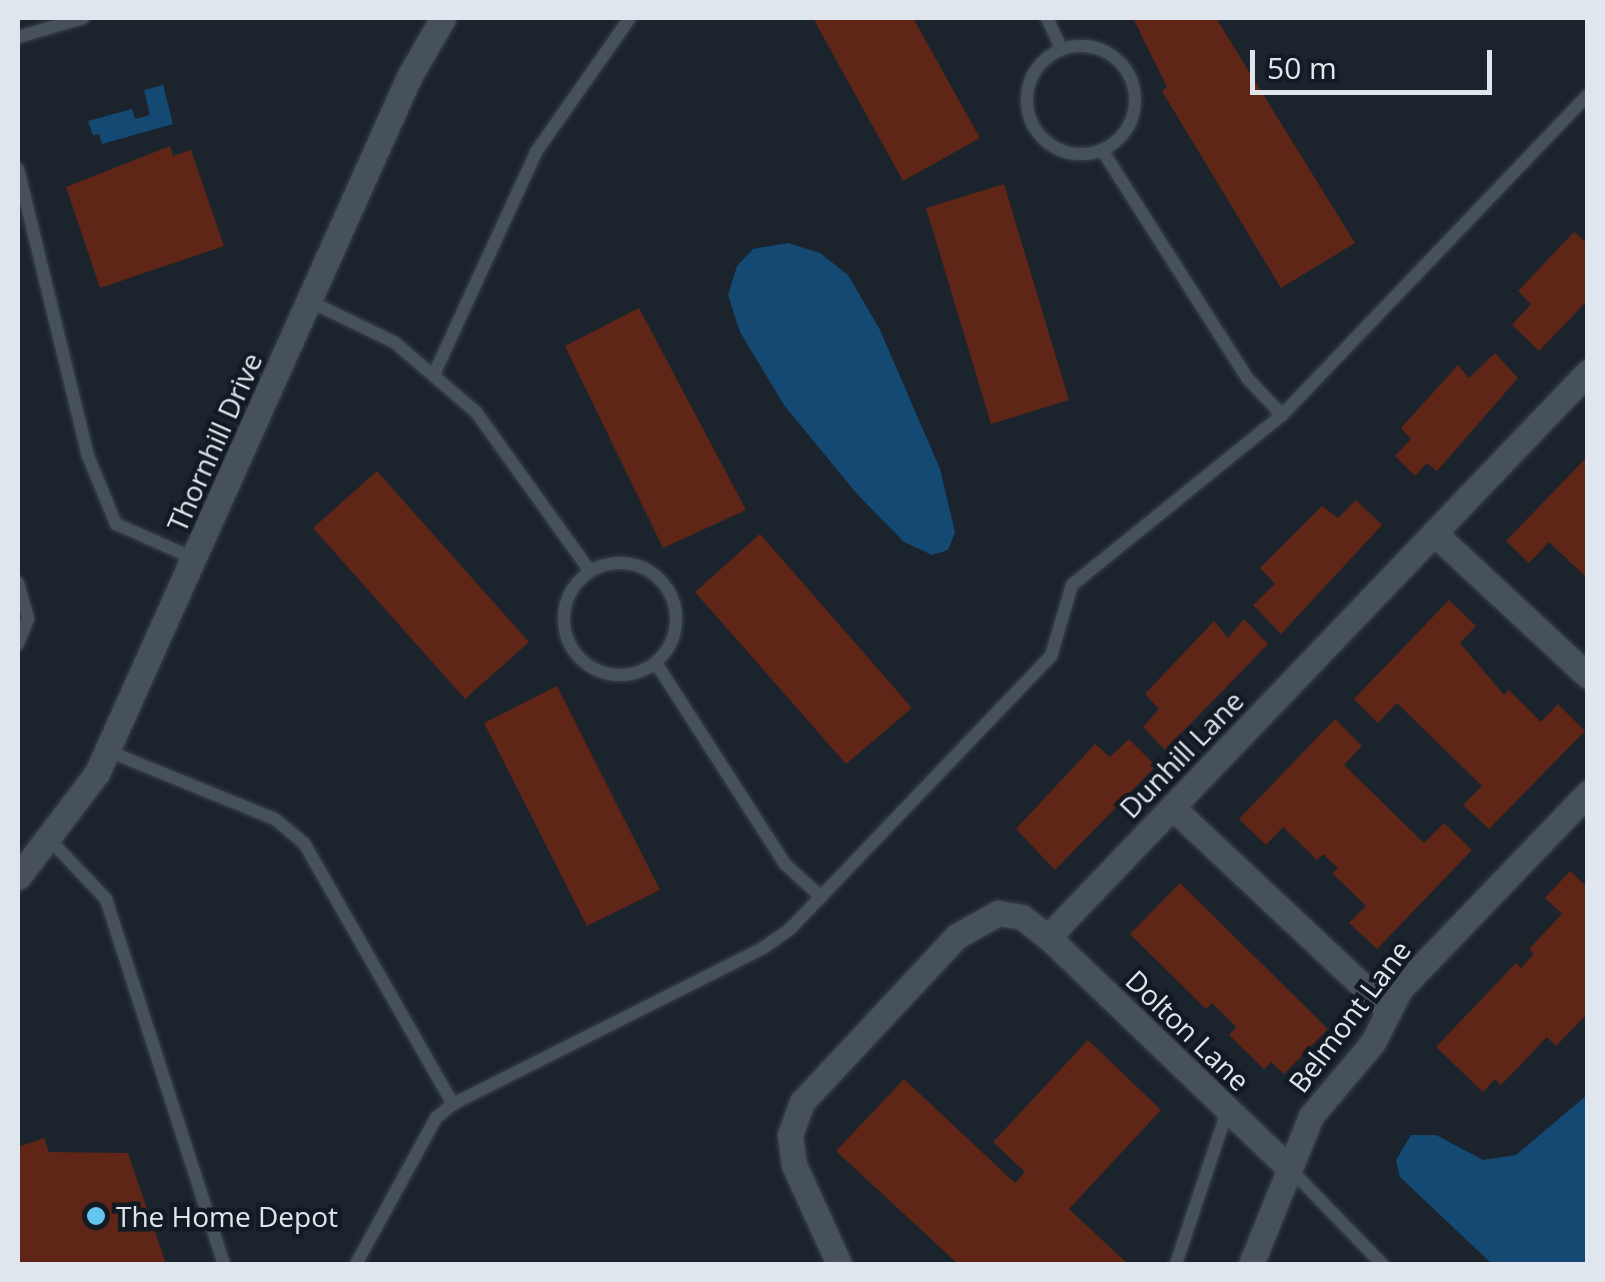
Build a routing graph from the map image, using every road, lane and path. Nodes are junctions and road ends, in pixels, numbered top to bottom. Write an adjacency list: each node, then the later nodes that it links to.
1 (83, 18): 5 (lane)
2 (443, 18): 10 (street, Thornhill Drive)
3 (630, 18): 11 (lane)
4 (1048, 18): 6 (lane)
5 (18, 37)
6 (1062, 48): 8 (lane); 8 (lane)
7 (1588, 95): 13 (lane)
8 (1102, 150): 13 (lane)
9 (18, 169): 15 (lane)
10 (309, 301): 11 (lane); 15 (street, Thornhill Drive)
11 (434, 372): 16 (lane)
12 (1588, 372): 14 (street, Dunhill Lane)
13 (1282, 415): 26 (lane)
14 (1434, 533): 20 (street); 23 (street, Dunhill Lane)
15 (194, 560): 21 (street, Thornhill Drive)
16 (590, 571): 19 (lane); 19 (lane)
17 (18, 583): 18 (lane)
18 (18, 644)
19 (656, 663): 26 (lane)
20 (1588, 676)
21 (108, 751): 24 (street, Thornhill Drive); 29 (lane)
22 (1586, 798): 28 (street, Belmont Lane)
23 (1172, 807): 27 (street, Dunhill Lane); 28 (street)
24 (51, 842): 25 (street, Thornhill Drive); 32 (lane)
25 (18, 877)
26 (821, 897): 29 (lane)
27 (1048, 937): 30 (street, Dolton Lane); 34 (street)
28 (1389, 1011): 31 (street, Belmont Lane)
29 (453, 1104): 33 (lane)
30 (1228, 1110): 31 (street, Dolton Lane); 35 (lane)
31 (1287, 1166): 36 (street, Belmont Lane); 37 (lane)
32 (224, 1264)
33 (356, 1264)
34 (839, 1264)
35 (1176, 1264)
36 (1251, 1264)
37 (1382, 1264)

